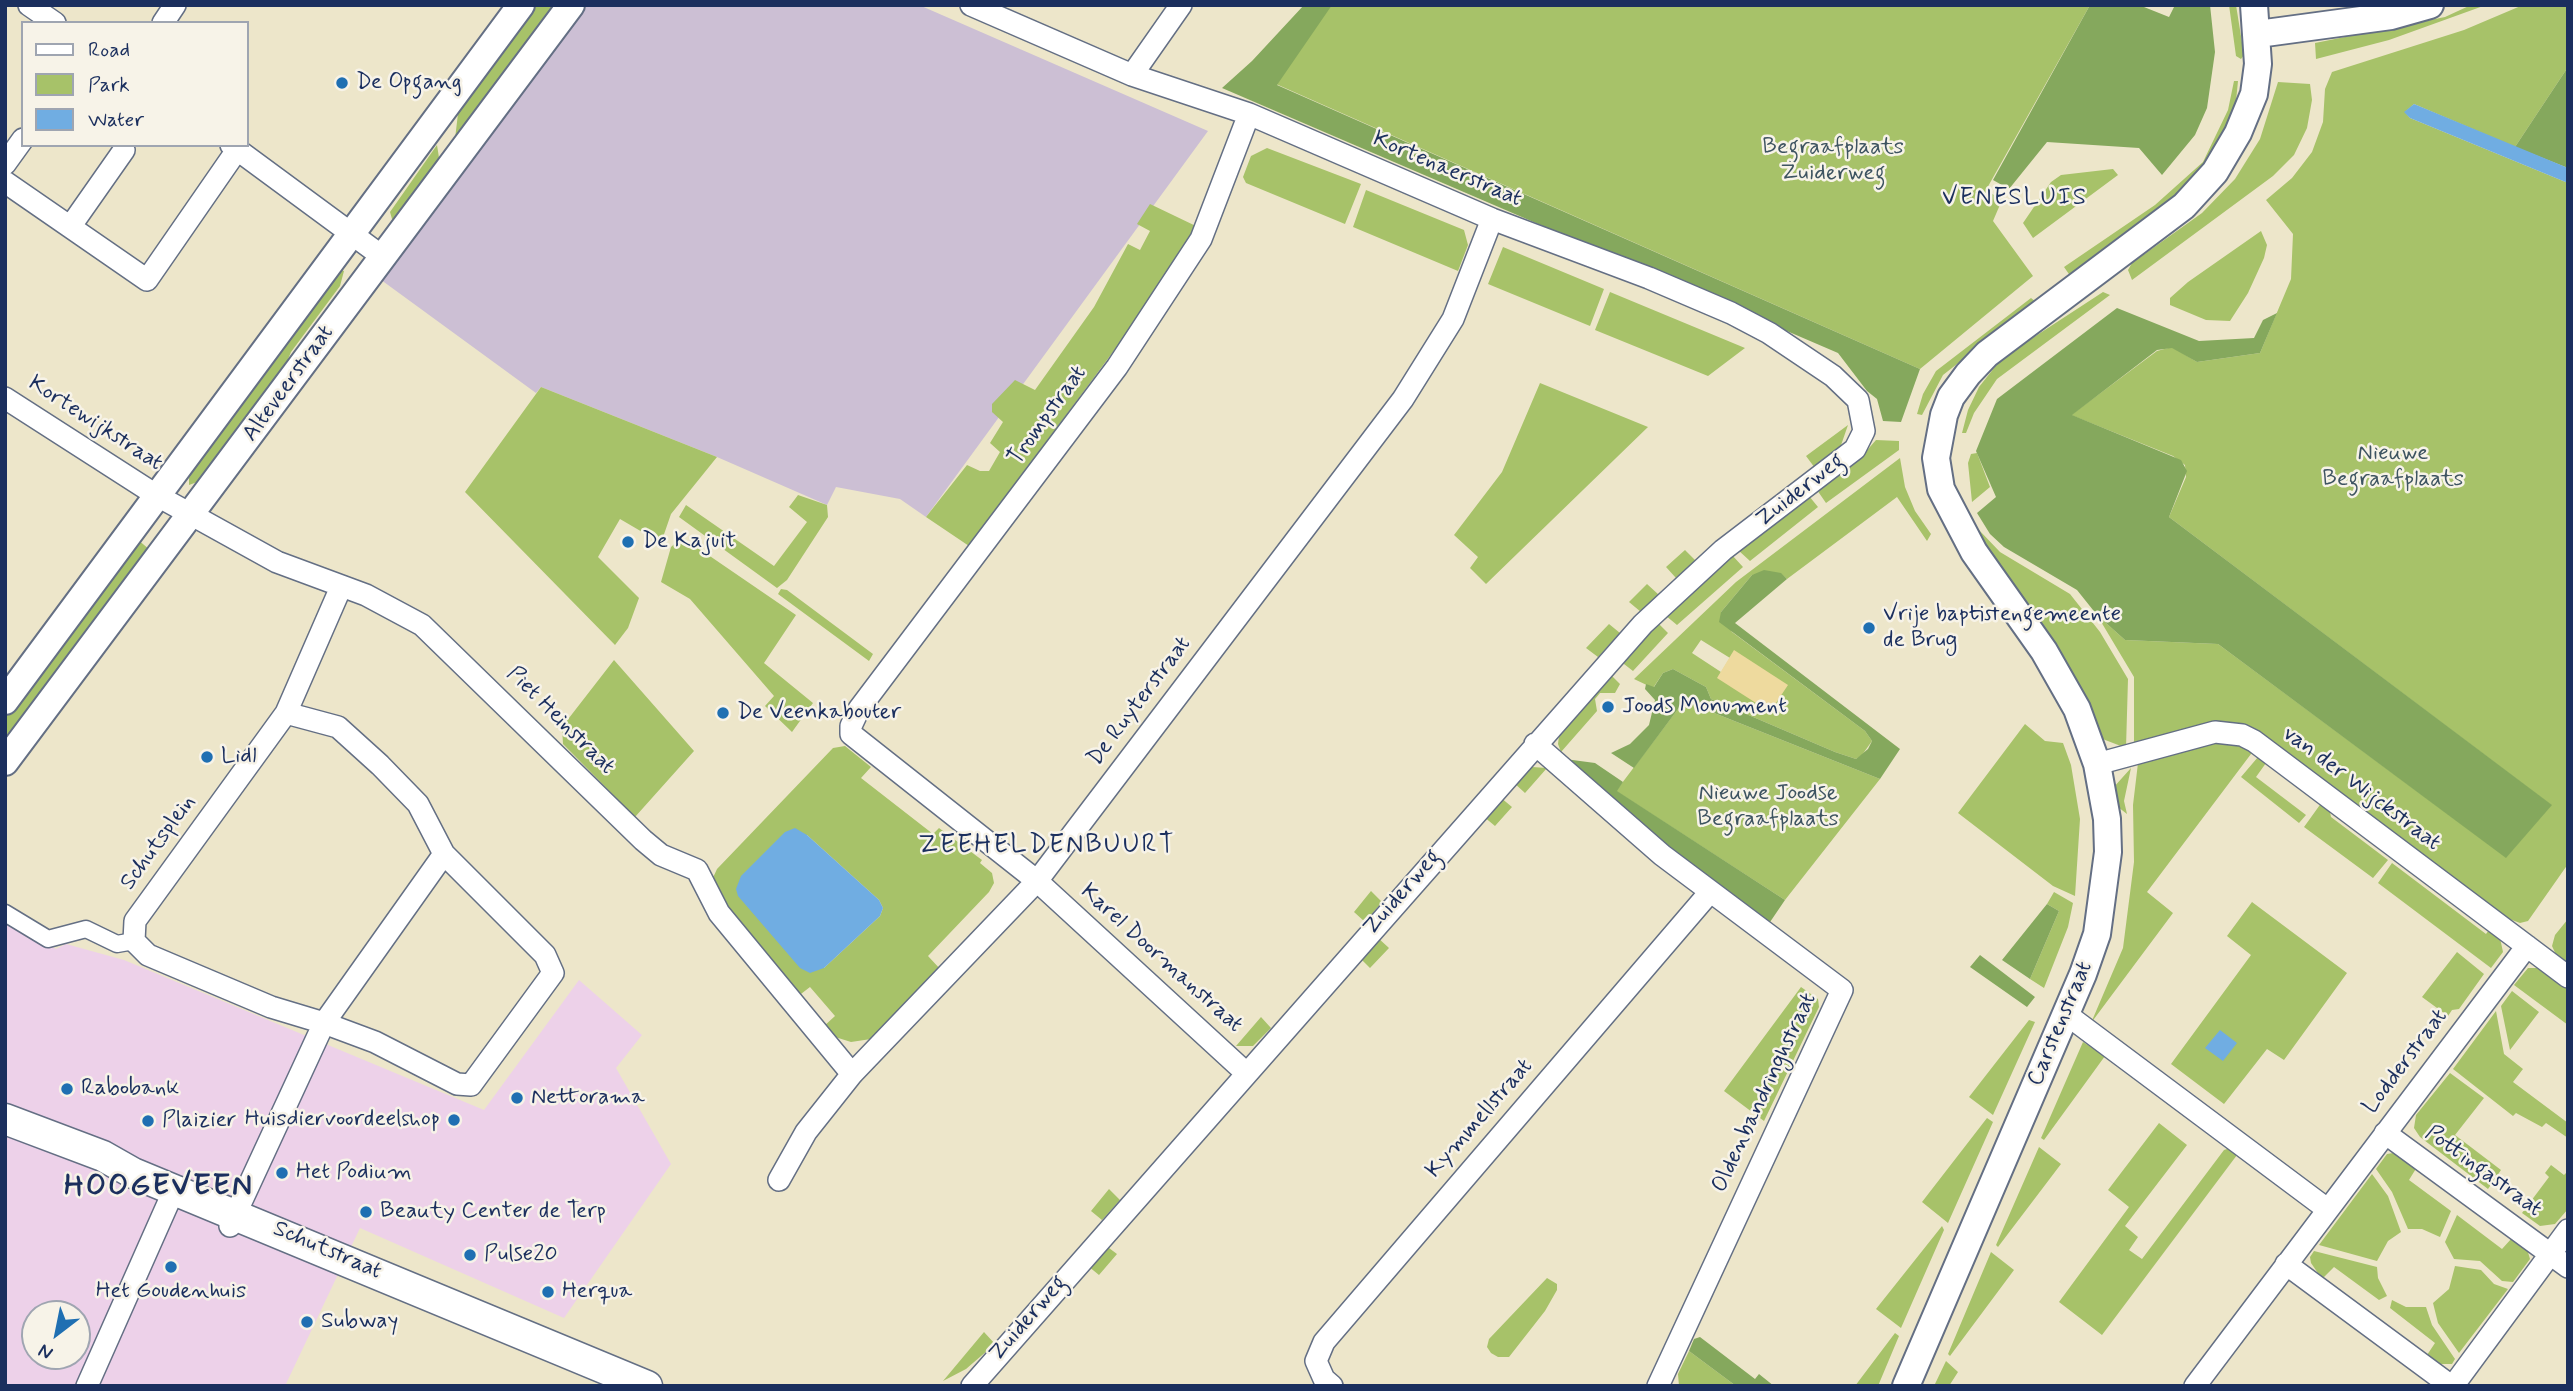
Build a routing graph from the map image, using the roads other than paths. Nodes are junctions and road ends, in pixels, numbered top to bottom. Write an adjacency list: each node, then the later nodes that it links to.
1 (29, 5): 9 (street)
2 (175, 5): 10 (street)
3 (520, 5): 21 (street, Alteveerstraat)
4 (571, 5): 22 (street, Alteveerstraat)
5 (971, 5): 12 (street, Kortenaerstraat)
6 (1181, 5): 12 (street)
7 (2254, 5): 11 (street)
8 (2430, 5): 11 (street)
9 (52, 21)
10 (164, 21)
11 (2258, 34): 33 (street, Carstenstraat)
12 (1132, 75): 13 (street, Kortenaerstraat)
13 (1249, 114): 19 (street, Kortenaerstraat); 30 (street, Trompstraat)
14 (21, 142): 17 (street)
15 (234, 147): 20 (street); 21 (street)
16 (124, 150): 20 (street)
17 (5, 164)
18 (5, 182): 20 (street)
19 (1492, 219): 24 (street, Kortenaerstraat); 35 (street, De Ruyterstraat)
20 (71, 227)
21 (352, 233): 22 (street); 25 (street, Alteveerstraat)
22 (383, 257): 26 (street, Alteveerstraat)
23 (5, 398): 25 (street, Kortewijkstraat)
24 (1864, 431): 31 (street, Zuiderweg)
25 (156, 495): 26 (street, Piet Heinstraat); 28 (street, Alteveerstraat)
26 (193, 513): 27 (street, Piet Heinstraat); 32 (street, Alteveerstraat)
27 (341, 587): 29 (street, Schutsplein); 44 (street, Piet Heinstraat)
28 (5, 701)
29 (286, 713): 34 (street); 38 (street, Schutsplein)
30 (851, 726): 35 (street, Karel Doormanstraat)
31 (1535, 744): 36 (street, Oldenbandringhstraat); 43 (street, Zuiderweg)
32 (5, 762)
33 (2096, 764): 39 (street, van der Wijckstraat); 41 (street, Carstenstraat)
34 (444, 854): 42 (street); 42 (street)
35 (1037, 881): 43 (street, Karel Doormanstraat); 44 (street, De Ruyterstraat)
36 (1710, 891): 60 (street, Kymmellstraat); 61 (street, Oldenbandringhstraat)
37 (5, 913): 38 (street)
38 (134, 941): 42 (street)
39 (2527, 946): 40 (street, van der Wijckstraat); 46 (street, Lodderstraat)
40 (2568, 976)
41 (2075, 1021): 50 (street); 62 (street, Carstenstraat)
42 (324, 1023): 51 (street)
43 (1245, 1072): 59 (street, Zuiderweg)
44 (852, 1074): 48 (street, De Ruyterstraat)
45 (5, 1118): 49 (main road, Schutstraat)
46 (2385, 1133): 50 (street, Lodderstraat); 53 (street, Pottingastraat)
47 (5, 1134): 49 (main road, Schutstraat)
48 (779, 1180)
49 (168, 1205): 51 (main road, Schutstraat); 56 (street)
50 (2327, 1209): 54 (street, Lodderstraat)
51 (233, 1220): 57 (main road, Schutstraat); 58 (main road, Schutstraat)
52 (2568, 1230): 53 (street, Pottingastraat)
53 (2550, 1253): 55 (street); 64 (street, Pottingastraat)
54 (2286, 1264): 63 (street, Lodderstraat); 64 (street)
55 (2568, 1267)
56 (87, 1386)
57 (602, 1386)
58 (647, 1386)
59 (972, 1386)
60 (1332, 1386)
61 (1658, 1386)
62 (1906, 1386)
63 (2195, 1386)
64 (2452, 1386)

